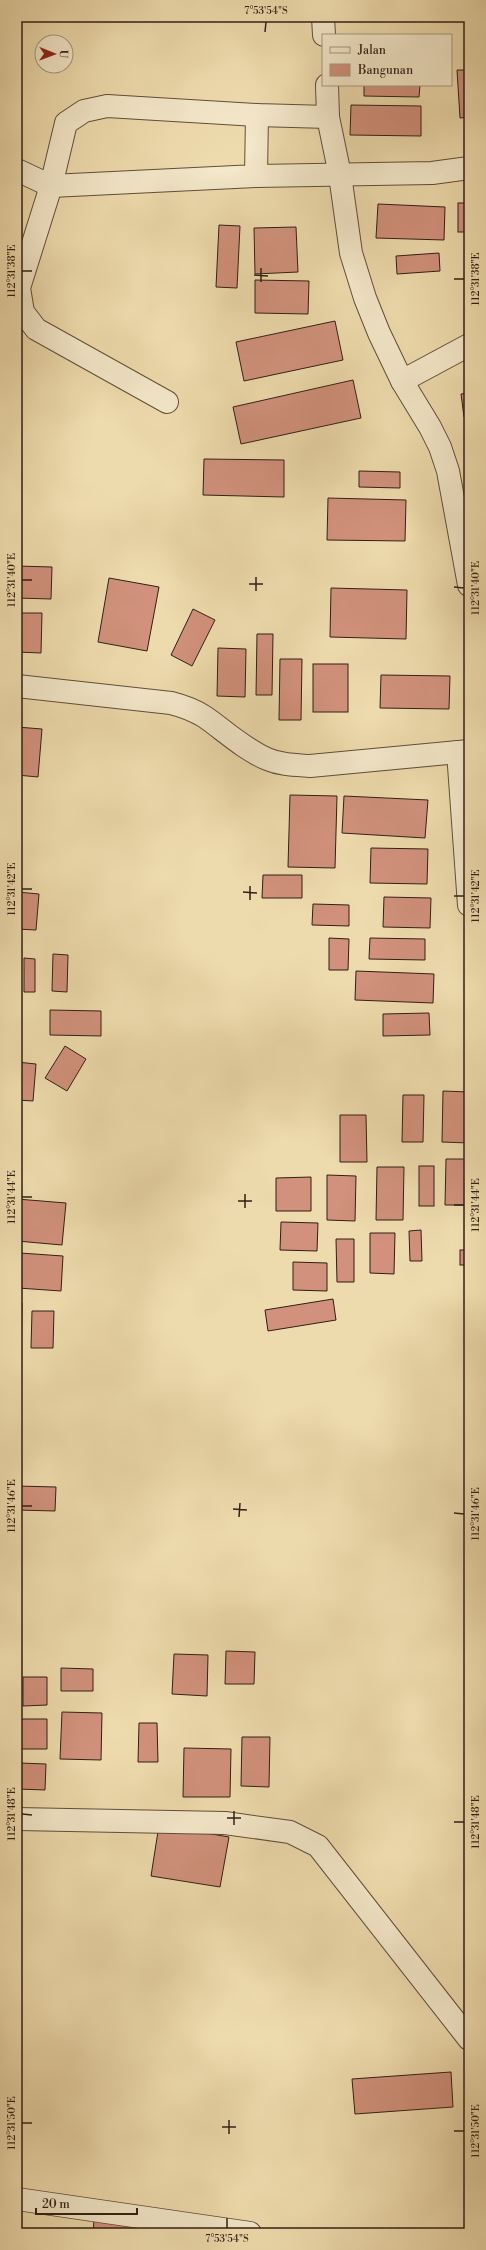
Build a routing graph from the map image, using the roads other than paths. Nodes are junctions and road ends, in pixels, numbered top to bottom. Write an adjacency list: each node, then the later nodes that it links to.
1 (323, 17): 2 (street)
2 (324, 34)
3 (327, 86): 5 (street)
4 (257, 115): 5 (street); 9 (street); 10 (street)
5 (328, 117): 8 (street)
6 (469, 168): 8 (street)
7 (17, 170): 10 (street)
8 (340, 175): 9 (street); 12 (street)
9 (256, 176): 10 (street)
10 (51, 186): 13 (street)
11 (469, 346): 12 (street)
12 (402, 381): 14 (street)
13 (167, 402)
14 (469, 585)
15 (17, 686): 16 (street)
16 (464, 751): 17 (street)
17 (469, 905)
18 (17, 1819): 19 (street)
19 (469, 2039)
20 (17, 2199): 21 (street)
21 (250, 2233)

